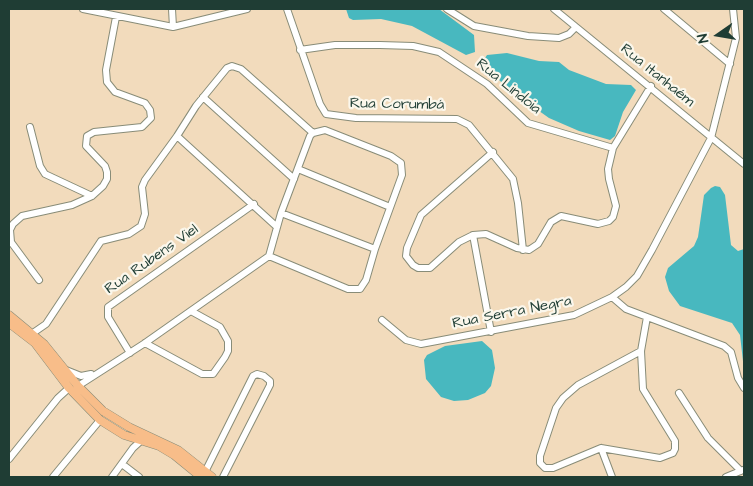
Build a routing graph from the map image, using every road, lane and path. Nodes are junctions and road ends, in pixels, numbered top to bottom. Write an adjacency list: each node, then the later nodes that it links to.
1 (83, 9): 9 (street)
2 (172, 9): 10 (street)
3 (247, 9): 10 (street)
4 (287, 9): 12 (street, Rua Corumbá)
5 (448, 9): 11 (street)
6 (554, 9): 11 (street, Rua Itanhaém)
7 (664, 9): 13 (street)
8 (734, 9): 13 (street, Rua Serra Negra)
9 (116, 17): 10 (street); 25 (street)
10 (173, 27)
11 (576, 27): 14 (street, Rua Itanhaém)
12 (300, 50): 20 (street, Rua Lindoia); 21 (street, Rua Corumbá)
13 (730, 64): 19 (street, Rua Serra Negra)
14 (651, 86): 19 (street, Rua Itanhaém); 20 (street)
15 (203, 97): 17 (street); 18 (street); 24 (street)
16 (30, 127): 25 (street)
17 (312, 134): 23 (street); 27 (street)
18 (177, 136): 26 (street); 42 (street)
19 (711, 138): 22 (street, Rua Itanhaém); 35 (street, Rua Serra Negra)
20 (613, 148): 32 (street)
21 (492, 152): 30 (street); 32 (street, Rua Corumbá)
22 (744, 164)
23 (298, 169): 24 (street); 27 (street)
24 (294, 179): 28 (street)
25 (92, 196): 34 (street)
26 (254, 204): 29 (street); 45 (street, Rua Rubens Viel)
27 (390, 207): 31 (street)
28 (281, 213): 29 (street); 31 (street)
29 (277, 227): 33 (street)
30 (473, 235): 32 (street); 41 (street)
31 (375, 248): 33 (street)
32 (523, 250)
33 (269, 256): 36 (street)
34 (39, 280)
35 (612, 297): 38 (street); 41 (street, Rua Serra Negra)
36 (190, 311): 43 (street); 43 (street)
37 (9, 315): 42 (main road)
38 (647, 317): 44 (street); 50 (street)
39 (382, 320): 41 (street, Rua Serra Negra)
40 (9, 323): 49 (main road)
41 (491, 332)
42 (33, 333): 46 (main road)
43 (145, 343): 45 (street)
44 (641, 351): 57 (street); 57 (street)
45 (130, 353): 47 (street)
46 (65, 369): 47 (street); 48 (main road)
47 (104, 369): 48 (street)
48 (78, 386): 53 (main road)
49 (69, 388): 52 (main road); 58 (street)
50 (744, 388)
51 (679, 393): 60 (street)
52 (100, 420): 54 (main road); 62 (street)
53 (136, 430): 54 (street); 55 (main road)
54 (132, 438): 55 (main road); 56 (street)
55 (144, 438): 56 (street); 61 (main road)
56 (133, 448): 59 (street)
57 (601, 448): 66 (street)
58 (9, 459)
59 (122, 464): 63 (street); 64 (street)
60 (743, 470): 67 (street)
61 (206, 475): 65 (street)
62 (53, 477)
63 (112, 477)
64 (139, 477)
65 (223, 477)
66 (612, 477)
67 (726, 477)

